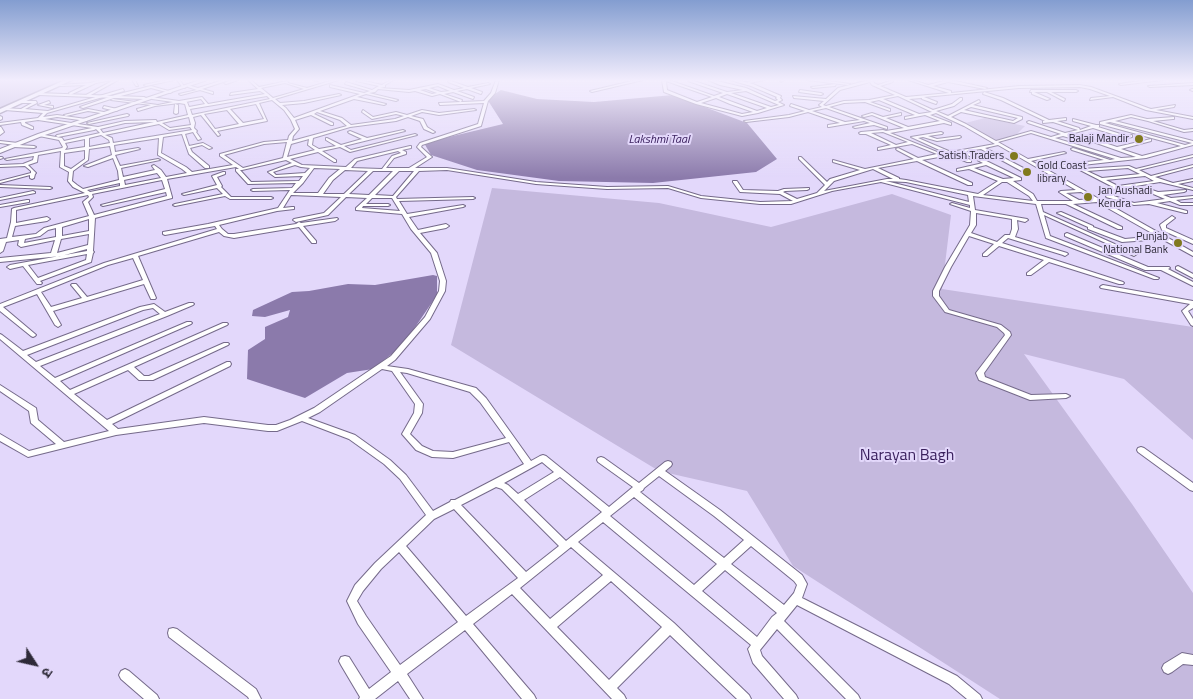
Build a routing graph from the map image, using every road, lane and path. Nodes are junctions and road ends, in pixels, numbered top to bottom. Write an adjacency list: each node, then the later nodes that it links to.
1 (46, 112): 51 (street)
2 (82, 113): 41 (street)
3 (88, 113): 42 (street)
4 (99, 113): 5 (street)
5 (107, 113): 42 (street)
6 (188, 113): 46 (street)
7 (210, 113): 33 (street)
8 (228, 113): 71 (street)
9 (262, 113): 71 (street)
10 (286, 113): 53 (street)
11 (316, 113): 34 (street)
12 (320, 113): 77 (street)
13 (365, 113): 43 (street)
14 (417, 113): 43 (street)
15 (431, 113): 35 (street)
16 (450, 113): 17 (street); 35 (street)
17 (453, 113)
18 (483, 113): 190 (street)
19 (733, 113): 20 (street)
20 (754, 113)
21 (802, 113): 58 (street)
22 (813, 113): 63 (street)
23 (845, 113): 52 (street)
24 (912, 113): 40 (street)
25 (930, 113): 37 (street)
26 (939, 113): 47 (street)
27 (960, 113): 47 (street)
28 (965, 113): 30 (street)
29 (985, 113): 38 (street)
30 (999, 113)
31 (1029, 113): 49 (street)
32 (1162, 113): 45 (street)
33 (202, 114): 46 (street); 87 (street)
34 (312, 114): 53 (street); 67 (street)
35 (439, 114): 44 (street)
36 (900, 114): 48 (street)
37 (924, 114): 40 (street); 60 (street)
38 (992, 114)
39 (127, 115): 62 (street)
40 (918, 115): 79 (street)
41 (62, 116): 51 (street); 62 (street)
42 (98, 116): 62 (street)
43 (408, 116): 77 (street); 95 (street)
44 (422, 116)
45 (1178, 116): 50 (street); 56 (street)
46 (190, 117): 66 (street); 76 (street)
47 (948, 117): 130 (street)
48 (882, 118): 52 (street); 82 (street)
49 (1039, 118): 59 (street); 59 (street)
50 (1193, 118)
51 (39, 119): 57 (street); 70 (street)
52 (865, 119): 63 (street); 68 (street)
53 (293, 120): 128 (street)
54 (1074, 120): 80 (street)
55 (1109, 120): 56 (street); 73 (street); 137 (street)
56 (1147, 120): 73 (street); 88 (street)
57 (23, 121): 65 (street); 85 (street)
58 (746, 121)
59 (1050, 121): 64 (street); 86 (street)
60 (943, 122): 69 (street); 72 (street)
61 (1029, 122): 64 (street)
62 (86, 123): 70 (street); 89 (street); 105 (street)
63 (844, 123): 78 (street)
64 (1034, 123): 83 (street)
65 (0, 124)
66 (160, 124): 75 (street); 75 (street); 76 (street); 93 (street); 110 (street)
67 (332, 124)
68 (873, 124): 81 (street); 96 (street)
69 (950, 124)
70 (71, 125): 104 (street)
71 (240, 125): 87 (street)
72 (923, 125): 79 (street); 99 (street)
73 (1128, 125): 132 (street)
74 (122, 126): 89 (street)
75 (129, 126): 89 (street); 89 (street); 93 (street)
76 (192, 126): 90 (street)
77 (350, 126): 111 (street)
78 (829, 126)
79 (917, 126): 82 (street)
80 (1095, 126): 86 (street); 131 (street)
81 (855, 127)
82 (906, 127): 96 (street)
83 (1044, 127): 92 (street); 97 (street); 101 (street)
84 (0, 128): 100 (street)
85 (32, 128)
86 (1082, 129): 92 (street); 114 (street)
87 (214, 130): 102 (street)
88 (1193, 130)
89 (100, 131): 105 (street); 115 (street); 135 (street)
90 (195, 131): 98 (street); 118 (street)
91 (403, 131): 106 (street)
92 (1074, 131): 101 (street)
93 (134, 132): 123 (street)
94 (350, 132): 121 (street)
95 (433, 132)
96 (890, 132): 107 (street); 107 (street); 120 (street)
97 (1031, 132): 117 (street); 130 (street)
98 (183, 133): 110 (street); 139 (street)
99 (940, 133): 108 (street); 116 (street)
100 (0, 134)
101 (1064, 134): 117 (street); 125 (street)
102 (218, 135)
103 (415, 135): 124 (street)
104 (40, 136): 105 (street); 134 (street)
105 (56, 136): 127 (street)
106 (383, 136): 121 (street); 124 (street)
107 (873, 136): 142 (street)
108 (924, 136): 112 (street); 116 (street)
109 (1095, 136): 125 (street)
110 (160, 137): 123 (street); 201 (street)
111 (311, 137): 128 (street); 153 (street)
112 (913, 137): 120 (street); 154 (street)
113 (959, 137): 116 (street)
114 (1110, 137)
115 (87, 138): 127 (street); 145 (street)
116 (953, 138)
117 (1050, 138): 136 (street)
118 (199, 139)
119 (327, 139): 140 (street)
120 (903, 139): 129 (street)
121 (367, 140): 140 (street)
122 (1150, 140): 148 (street)
123 (136, 141): 135 (street); 146 (street)
124 (393, 141): 140 (street)
125 (1087, 141): 131 (street); 131 (street); 136 (street); 159 (street)
126 (0, 142): 134 (street)
127 (63, 142): 149 (street)
128 (289, 142): 166 (street); 188 (street)
129 (912, 143): 142 (street); 157 (street)
130 (997, 143): 143 (street); 167 (street)
131 (1102, 143): 148 (street)
132 (1193, 143): 137 (street)
133 (1055, 144): 172 (street)
134 (16, 145): 138 (street); 151 (street)
135 (112, 145): 145 (street); 158 (street)
136 (1079, 146): 168 (street)
137 (1185, 146): 162 (street)
138 (34, 147)
139 (188, 147): 144 (street); 183 (street)
140 (340, 147): 153 (street)
141 (410, 147): 150 (street)
142 (897, 147): 147 (street); 163 (street)
143 (980, 147): 152 (street); 203 (street)
144 (210, 148)
145 (88, 149): 149 (street); 198 (street)
146 (138, 149): 158 (street); 173 (street)
147 (879, 149)
148 (1118, 149): 162 (street)
149 (63, 150): 156 (street); 198 (street)
150 (399, 150): 189 (street); 193 (street)
151 (0, 151)
152 (961, 151): 154 (street); 174 (street)
153 (319, 152): 166 (street); 169 (street)
154 (951, 152): 157 (street); 171 (street)
155 (1064, 153): 167 (street)
156 (36, 154): 164 (street); 176 (street)
157 (941, 154): 163 (street)
158 (113, 155): 179 (street); 182 (street)
159 (1119, 155)
160 (1193, 156): 200 (street)
161 (800, 158): 219 (street)
162 (1143, 158): 168 (street)
163 (916, 159): 185 (street); 220 (street)
164 (7, 160)
165 (158, 160): 173 (street)
166 (286, 160): 175 (street); 188 (street)
167 (1028, 160): 187 (street)
168 (1121, 160): 172 (street)
169 (334, 161)
170 (835, 161): 195 (street)
171 (969, 161)
172 (1111, 161): 177 (street)
173 (143, 163): 182 (street)
174 (988, 163): 186 (street); 211 (street)
175 (294, 164): 184 (street); 202 (street)
176 (23, 165): 178 (street); 215 (street)
177 (1071, 165): 187 (street); 197 (street)
178 (0, 166)
179 (86, 166)
180 (154, 166): 199 (street)
181 (1193, 166): 205 (street)
182 (119, 167): 209 (street)
183 (206, 167)
184 (313, 167): 189 (street); 202 (street)
185 (873, 168): 195 (street); 210 (street)
186 (971, 168): 191 (street); 211 (street)
187 (1041, 168): 236 (street)
188 (239, 169): 201 (street); 216 (street); 225 (street)
189 (345, 169): 192 (street); 245 (street)
190 (414, 169): 194 (street); 259 (street); 272 (street)
191 (965, 169): 196 (street); 207 (street)
192 (372, 170): 193 (street); 250 (street)
193 (382, 170): 194 (street)
194 (397, 170): 251 (street)
195 (864, 170): 219 (street)
196 (958, 170)
197 (1082, 170): 200 (street); 208 (street)
198 (71, 171): 231 (street)
199 (159, 171): 206 (street); 209 (street)
200 (1138, 171): 204 (street); 205 (street)
201 (191, 174): 206 (street)
202 (308, 174): 216 (street)
203 (1029, 174)
204 (1111, 174)
205 (1149, 176): 208 (street); 214 (street)
206 (164, 178): 218 (street); 232 (street)
207 (987, 178)
208 (1101, 179): 226 (street)
209 (122, 180): 224 (street); 231 (street)
210 (902, 180): 213 (street); 240 (street)
211 (1005, 180): 252 (street); 267 (street)
212 (1193, 180): 221 (street)
213 (878, 181): 240 (street); 246 (street)
214 (1160, 181): 221 (street); 226 (street)
215 (0, 182)
216 (301, 182): 235 (street)
217 (735, 182): 239 (street)
218 (136, 184): 224 (street); 248 (street)
219 (827, 184): 246 (street)
220 (970, 184)
221 (1175, 184): 230 (street)
222 (907, 185): 240 (street)
223 (0, 186): 227 (street)
224 (123, 187): 228 (street)
225 (218, 187): 243 (street); 249 (street)
226 (1117, 187): 253 (street)
227 (50, 188)
228 (112, 189): 242 (street); 265 (street)
229 (1146, 189): 247 (street)
230 (1193, 189)
231 (83, 190): 242 (street)
232 (168, 190): 248 (street); 288 (street)
233 (253, 190): 235 (street)
234 (806, 190): 241 (street)
235 (292, 191): 244 (street); 281 (street)
236 (1082, 191): 255 (street); 268 (street)
237 (1184, 191): 247 (street)
238 (33, 192): 257 (street)
239 (762, 192): 241 (street); 272 (street)
240 (934, 192): 270 (street); 270 (street)
241 (778, 193): 266 (street)
242 (90, 194): 288 (street); 296 (street)
243 (184, 194)
244 (312, 194): 245 (street); 263 (street)
245 (320, 194): 250 (street)
246 (818, 194): 266 (street)
247 (1156, 194): 262 (street)
248 (142, 195): 265 (street)
249 (224, 195): 258 (street); 275 (street)
250 (347, 195): 251 (street); 294 (street)
251 (373, 196): 259 (street); 276 (street)
252 (979, 196): 267 (street); 270 (street)
253 (1112, 196): 255 (street); 269 (street)
254 (50, 197): 277 (street)
255 (1094, 197): 264 (street)
256 (1193, 197): 262 (street)
257 (0, 198)
258 (271, 198)
259 (394, 198): 261 (street); 286 (street)
260 (473, 198): 261 (street)
261 (427, 199): 283 (street)
262 (1168, 199): 269 (street); 273 (street)
263 (305, 200)
264 (1099, 200): 268 (street); 309 (street)
265 (116, 202): 274 (street)
266 (797, 202): 272 (street)
267 (1037, 202): 271 (street); 287 (street)
268 (1078, 202): 271 (street)
269 (1149, 202): 284 (street)
270 (972, 203): 290 (street); 306 (street)
271 (1067, 203): 282 (street)
272 (779, 204)
273 (1193, 204)
274 (103, 205)
275 (175, 205)
276 (363, 205): 278 (street); 286 (street)
277 (0, 206)
278 (388, 206)
279 (462, 206): 283 (street)
280 (292, 208): 281 (street)
281 (277, 210): 299 (street)
282 (1078, 210): 285 (street); 295 (street)
283 (431, 212): 286 (street)
284 (1185, 212)
285 (1059, 213): 287 (street); 300 (street)
286 (405, 214): 304 (street)
287 (1045, 214): 302 (street); 312 (street)
288 (92, 217): 297 (street); 303 (street)
289 (336, 218): 294 (street)
290 (1014, 218): 293 (street); 308 (street)
291 (1172, 218): 315 (street)
292 (47, 219): 296 (street)
293 (1025, 220)
294 (298, 222): 299 (street); 314 (street)
295 (1106, 222): 300 (street); 301 (street)
296 (14, 225): 313 (street)
297 (59, 225): 310 (street); 311 (street)
298 (446, 226): 304 (street)
299 (219, 227): 305 (street); 323 (street)
300 (1090, 228): 302 (street); 309 (street)
301 (1120, 228)
302 (1080, 231): 307 (street); 320 (street)
303 (92, 232): 311 (street); 317 (street)
304 (417, 232): 360 (street)
305 (165, 233)
306 (967, 234): 316 (street); 365 (street)
307 (1067, 235): 312 (street); 336 (street)
308 (1012, 237): 316 (street); 319 (street)
309 (1163, 237): 321 (street)
310 (22, 238): 311 (street); 313 (street)
311 (59, 238): 322 (street)
312 (1053, 239): 332 (street)
313 (4, 241): 318 (street)
314 (314, 242)
315 (1193, 242)
316 (996, 244): 324 (street); 326 (street)
317 (91, 249): 322 (street); 327 (street); 333 (street)
318 (0, 251)
319 (1064, 254)
320 (1134, 254)
321 (1193, 254)
322 (53, 255): 325 (street)
323 (135, 255): 334 (street); 339 (street)
324 (985, 255)
325 (0, 260)
326 (1048, 260): 330 (street); 335 (street)
327 (25, 265): 328 (street); 333 (street)
328 (10, 268)
329 (1178, 268): 331 (street)
330 (1029, 274)
331 (1193, 276)
332 (1156, 278)
333 (36, 280): 339 (street)
334 (146, 281): 340 (street); 341 (street)
335 (1121, 283)
336 (1193, 284)
337 (74, 285): 340 (street)
338 (1103, 287): 345 (street)
339 (41, 290): 343 (street); 347 (street)
340 (85, 298): 347 (street)
341 (153, 298)
342 (0, 299): 343 (street)
343 (14, 301): 346 (street)
344 (191, 304): 348 (street)
345 (1193, 304): 351 (street)
346 (0, 307): 353 (street)
347 (49, 310): 352 (street)
348 (165, 315): 356 (street); 358 (street)
349 (188, 323): 362 (street)
350 (225, 324): 359 (street)
351 (1193, 324)
352 (58, 325)
353 (33, 335)
354 (0, 336): 356 (street)
355 (226, 344): 359 (street)
356 (22, 354): 358 (street)
357 (226, 364): 367 (street)
358 (36, 365): 362 (street)
359 (129, 367): 364 (street)
360 (382, 367): 361 (street); 366 (street)
361 (394, 369): 370 (street); 370 (street)
362 (54, 381): 364 (street)
363 (0, 387): 371 (street)
364 (69, 394): 367 (street)
365 (1066, 396)
366 (302, 418): 368 (street); 384 (street)
367 (106, 424): 368 (street)
368 (116, 432): 371 (street)
369 (0, 437): 371 (street)
370 (511, 439): 374 (street)
371 (62, 446)
372 (1140, 450): 379 (street)
373 (600, 460): 380 (street)
374 (529, 464): 377 (street); 378 (street)
375 (668, 464): 376 (street)
376 (659, 471): 380 (street); 385 (street)
377 (561, 472): 381 (street); 383 (street)
378 (496, 483): 381 (street); 382 (street)
379 (1193, 488)
380 (637, 490): 383 (street); 388 (street)
381 (518, 499): 386 (street)
382 (454, 503): 384 (street); 390 (street)
383 (606, 514): 386 (street); 392 (street)
384 (431, 516): 387 (street)
385 (751, 540): 388 (street); 393 (street)
386 (569, 544): 389 (street); 390 (street)
387 (400, 546): 395 (street); 403 (street)
388 (723, 564): 392 (street); 394 (street)
389 (611, 575): 396 (street); 397 (street)
390 (526, 578): 391 (street)
391 (513, 588): 395 (street); 396 (street)
392 (695, 591): 399 (street)
393 (795, 599): 394 (street); 415 (street)
394 (780, 617): 399 (street); 414 (street)
395 (465, 624): 403 (street); 410 (street)
396 (550, 626): 405 (street)
397 (670, 627): 405 (street); 412 (street)
398 (173, 634): 408 (street)
399 (757, 643): 413 (street)
400 (1193, 660): 402 (street)
401 (345, 662): 406 (street)
402 (1168, 668)
403 (399, 674): 406 (street); 409 (street)
404 (125, 675): 407 (street)
405 (609, 688): 411 (street)
406 (366, 698)
407 (153, 699)
408 (255, 699)
409 (417, 699)
410 (530, 699)
411 (620, 699)
412 (745, 699)
413 (792, 699)
414 (854, 699)
415 (976, 699)

